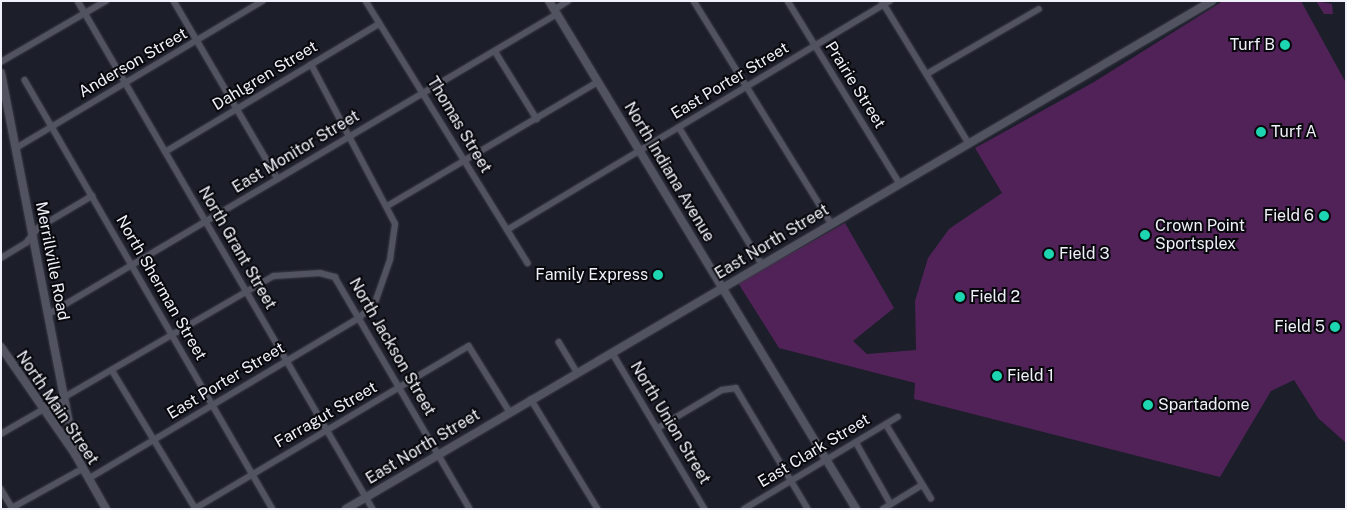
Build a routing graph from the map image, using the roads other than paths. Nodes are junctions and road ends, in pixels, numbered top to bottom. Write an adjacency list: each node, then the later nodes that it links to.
1 (78, 1): 14 (street, North Grant Street)
2 (106, 1): 14 (street)
3 (174, 1): 16 (street)
4 (263, 1): 16 (street, Anderson Street)
5 (366, 1): 15 (street, Thomas Street)
6 (549, 1): 13 (street, North Indiana Avenue)
7 (568, 1): 13 (street, East Monitor Street)
8 (694, 1): 26 (street)
9 (788, 1): 17 (street, Prairie Street)
10 (1212, 1): 33 (street, East North Street)
11 (886, 2): 17 (street, East Porter Street); 22 (street)
12 (1038, 9): 22 (street)
13 (556, 12): 18 (street, East Monitor Street); 24 (street, North Indiana Avenue)
14 (85, 14): 19 (street); 25 (street, North Grant Street)
15 (379, 24): 20 (street, Dahlgren Street); 27 (street, Thomas Street)
16 (197, 42): 25 (street, Anderson Street); 28 (street)
17 (815, 45): 26 (street, East Porter Street); 39 (street, Prairie Street)
18 (495, 51): 27 (street, East Monitor Street); 29 (street)
19 (1, 62)
20 (311, 65): 28 (street, Dahlgren Street); 32 (street)
21 (1, 74): 34 (street, Merrillville Road)
22 (927, 74): 33 (street)
23 (25, 80): 30 (street, North Sherman Street)
24 (598, 82): 29 (street); 35 (street, North Indiana Avenue)
25 (126, 84): 30 (street, Anderson Street); 36 (street, North Grant Street)
26 (748, 86): 31 (street, East Porter Street); 43 (street)
27 (424, 93): 32 (street, East Monitor Street); 37 (street, Thomas Street)
28 (237, 109): 36 (street, Dahlgren Street); 38 (street)
29 (537, 118): 37 (street)
30 (52, 126): 34 (street, Anderson Street); 40 (street, North Sherman Street)
31 (679, 128): 35 (street, East Porter Street); 48 (street)
32 (350, 137): 38 (street, East Monitor Street); 41 (street)
33 (968, 142): 39 (street, East North Street)
34 (16, 148): 45 (street, Merrillville Road)
35 (640, 151): 44 (street, East Porter Street); 50 (street, North Indiana Avenue)
36 (166, 152): 42 (street, North Grant Street)
37 (465, 162): 41 (street); 44 (street, Thomas Street)
38 (278, 179): 42 (street, East Monitor Street)
39 (899, 182): 43 (street, East North Street)
40 (92, 196): 45 (street); 49 (street, North Sherman Street)
41 (389, 205): 53 (street, East Porter Street)
42 (206, 222): 49 (street, East Monitor Street); 51 (street, North Grant Street)
43 (831, 223): 48 (street, East North Street)
44 (507, 230): 47 (street, Thomas Street)
45 (33, 235): 46 (street); 52 (street, Merrillville Road)
46 (1, 258)
47 (528, 263)
48 (762, 264): 50 (street, East North Street)
49 (132, 265): 52 (street, East Monitor Street); 54 (street, North Sherman Street)
50 (723, 287): 57 (street, East North Street); 76 (street, North Indiana Avenue)
51 (246, 292): 53 (street, North Jackson Street); 54 (street); 58 (street, North Grant Street)
52 (49, 314): 62 (street, Merrillville Road)
53 (359, 318): 58 (street, East Porter Street); 61 (street, North Jackson Street)
54 (172, 335): 59 (street); 64 (street, North Sherman Street)
55 (559, 342): 60 (street)
56 (1, 347): 65 (street, North Main Street)
57 (612, 352): 60 (street, East North Street); 69 (street, North Union Street)
58 (286, 360): 64 (street, East Porter Street); 70 (street, North Grant Street)
59 (112, 370): 62 (street); 72 (street)
60 (577, 372): 63 (street, East North Street)
61 (400, 388): 66 (street, Farragut Street); 70 (street, Farragut Street); 75 (street, North Jackson Street)
62 (65, 397): 65 (street); 74 (street, Merrillville Road)
63 (531, 399): 66 (street, East North Street); 93 (street)
64 (212, 404): 72 (street, East Porter Street); 78 (street, North Sherman Street)
65 (41, 411): 71 (street); 74 (street, North Main Street)
66 (510, 412): 75 (street, East North Street)
67 (898, 417): 68 (street, East Clark Street)
68 (886, 424): 73 (street, East Clark Street); 81 (street)
69 (658, 428): 80 (street); 94 (street, North Union Street)
70 (327, 430): 78 (street, Farragut Street); 83 (street, North Grant Street)
71 (1, 434)
72 (154, 439): 79 (street, East Porter Street); 87 (street)
73 (856, 442): 76 (street, East Clark Street); 85 (street)
74 (75, 454): 77 (street, North Main Street)
75 (438, 455): 83 (street, East North Street); 92 (street, North Jackson Street)
76 (827, 459): 80 (street, East Clark Street); 97 (street, North Indiana Avenue)
77 (82, 469): 79 (street, North Main Street); 86 (street)
78 (253, 474): 87 (street, Farragut Street); 89 (street, North Sherman Street)
79 (88, 479): 88 (street, North Main Street)
80 (792, 481): 95 (street, East Clark Street); 96 (street)
81 (922, 485): 84 (street); 85 (street)
82 (1, 489): 86 (street)
83 (366, 497): 90 (street, East North Street); 91 (street, North Grant Street)
84 (931, 498)
85 (891, 504): 98 (street)
86 (13, 508)
87 (196, 508)
88 (106, 509)
89 (273, 509)
90 (346, 509)
91 (373, 509)
92 (470, 509)
93 (598, 509)
94 (705, 509)
95 (744, 509)
96 (808, 509)
97 (856, 509)
98 (883, 509)

